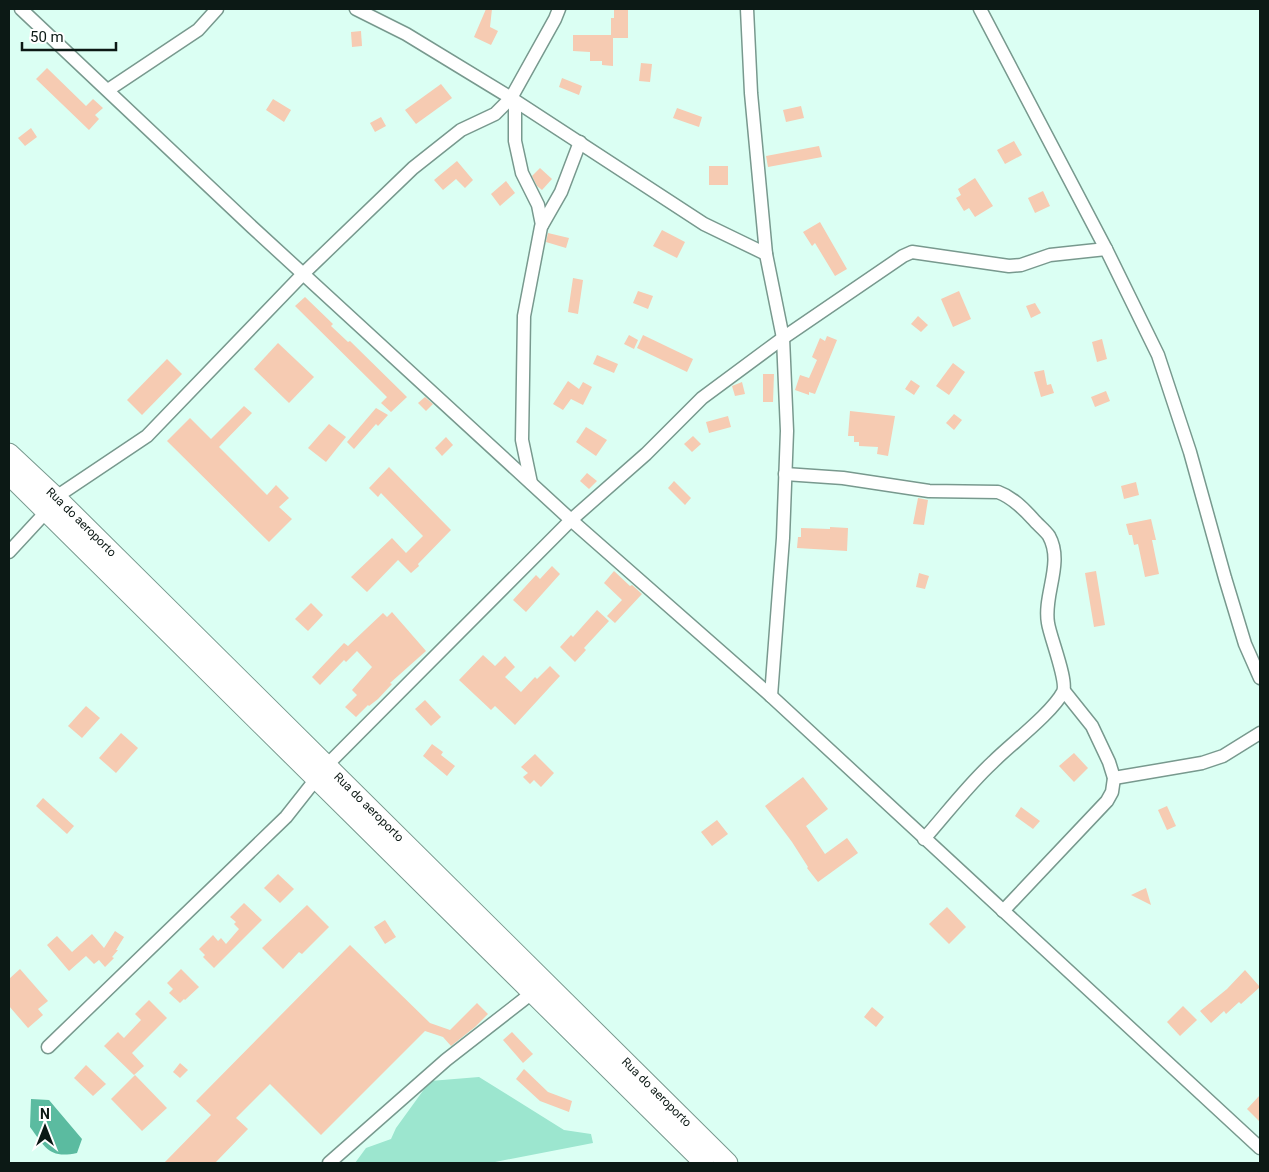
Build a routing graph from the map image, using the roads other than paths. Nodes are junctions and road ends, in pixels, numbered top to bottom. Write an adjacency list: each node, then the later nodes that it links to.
1 (21, 9): 7 (street)
2 (217, 9): 7 (street)
3 (356, 9): 8 (street)
4 (559, 9): 8 (street)
5 (747, 9): 12 (street)
6 (980, 9): 11 (street)
7 (108, 90): 13 (street)
8 (513, 99): 9 (street); 10 (street); 13 (street)
9 (580, 142): 10 (street); 12 (street)
10 (542, 225): 18 (street)
11 (1106, 249): 14 (street); 22 (street)
12 (766, 254): 14 (street)
13 (304, 273): 18 (street); 19 (street)
14 (783, 338): 16 (street); 20 (street)
15 (9, 453): 19 (main road, Rua do aeroporto)
16 (785, 474): 23 (street); 24 (street)
17 (9, 475): 19 (main road, Rua do aeroporto)
18 (531, 483): 20 (street)
19 (51, 505): 21 (street); 26 (main road, Rua do aeroporto)
20 (571, 520): 24 (street); 26 (street)
21 (9, 552)
22 (1260, 678)
23 (1064, 690): 27 (street); 28 (street)
24 (771, 696): 28 (street)
25 (1260, 733): 27 (street)
26 (322, 773): 30 (main road, Rua do aeroporto); 31 (street); 35 (main road, Rua do aeroporto)
27 (1114, 778): 29 (street)
28 (924, 839): 29 (street)
29 (1002, 911): 32 (street)
30 (532, 993): 33 (street); 34 (main road, Rua do aeroporto)
31 (48, 1046)
32 (1260, 1148)
33 (329, 1163)
34 (704, 1163)
35 (728, 1163)

